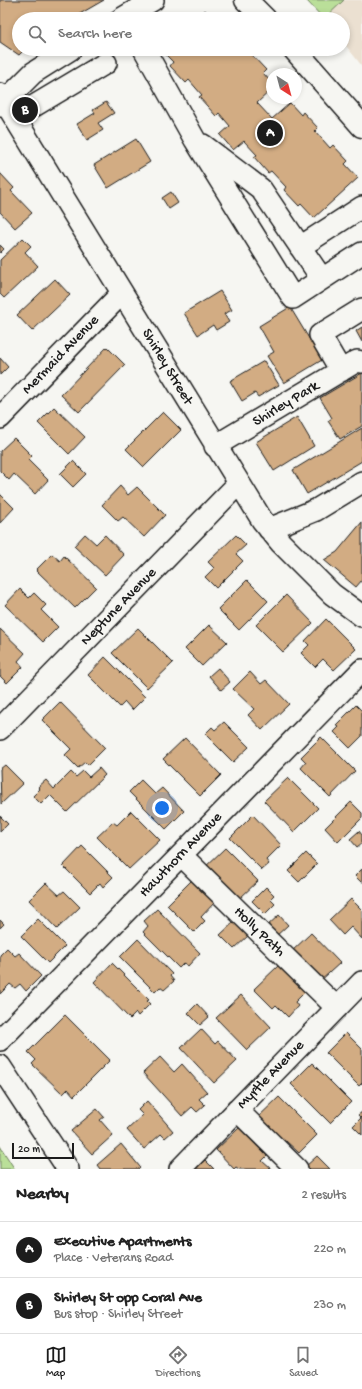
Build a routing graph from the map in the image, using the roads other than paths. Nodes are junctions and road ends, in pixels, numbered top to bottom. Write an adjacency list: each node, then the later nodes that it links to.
1 (153, 0): 3 (street)
2 (246, 0): 4 (main road)
3 (134, 12)
4 (258, 12)
5 (60, 56): 11 (street)
6 (67, 56): 10 (street)
7 (148, 56): 14 (street)
8 (300, 56): 13 (main road)
9 (106, 63): 10 (street)
10 (76, 80): 12 (street)
11 (1, 100): 19 (street, Shirley Street)
12 (34, 106)
13 (362, 126)
14 (195, 140): 16 (street); 18 (street)
15 (362, 207): 16 (street)
16 (300, 247): 18 (street)
17 (362, 253): 18 (street)
18 (322, 279)
19 (122, 293): 22 (street, Mermaid Avenue); 23 (street, Shirley Street)
20 (362, 308): 21 (street)
21 (353, 365): 23 (street, Shirley Park)
22 (0, 418)
23 (215, 446): 25 (street, Shirley Street)
24 (362, 482): 26 (street)
25 (238, 484): 26 (street, Shirley Street); 29 (street, Neptune Avenue)
26 (269, 529): 27 (street, Shirley Street)
27 (362, 616)
28 (362, 670): 30 (street, Hawthorn Avenue)
29 (0, 729)
30 (181, 855): 32 (street, Holly Path); 33 (street, Hawthorn Avenue)
31 (362, 982): 32 (street, Myrtle Avenue)
32 (336, 1008): 35 (street, Myrtle Avenue)
33 (0, 1040)
34 (0, 1066): 36 (street)
35 (237, 1110): 37 (street, Myrtle Avenue); 38 (street)
36 (68, 1169)
37 (180, 1169)
38 (297, 1169)

